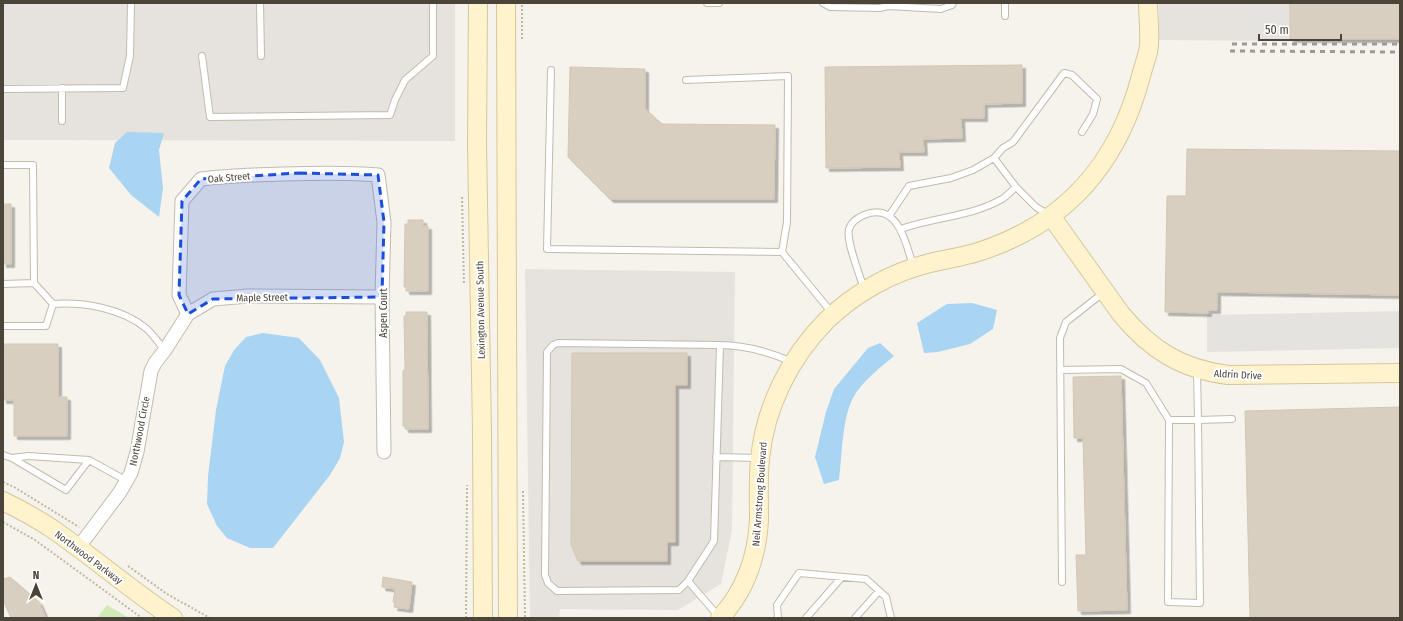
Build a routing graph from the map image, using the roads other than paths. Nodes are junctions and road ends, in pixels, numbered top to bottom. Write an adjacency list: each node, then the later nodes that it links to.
1 (131, 3): 18 (lane)
2 (260, 3): 15 (lane)
3 (433, 3): 14 (lane)
4 (478, 3): 63 (street, Lexington Avenue South)
5 (506, 3): 64 (street)
6 (707, 3): 7 (lane)
7 (719, 3)
8 (823, 3): 12 (lane)
9 (953, 3): 12 (lane)
10 (1005, 3): 13 (lane)
11 (1148, 3): 27 (street, Neil Armstrong Boulevard)
12 (889, 5)
13 (1005, 16)
14 (202, 56)
15 (261, 56)
16 (551, 70): 29 (lane)
17 (686, 80): 29 (lane)
18 (62, 88): 19 (lane); 20 (lane)
19 (3, 89)
20 (62, 121)
21 (1082, 132): 22 (lane)
22 (994, 158): 25 (lane); 26 (lane)
23 (3, 165): 31 (lane)
24 (378, 175): 35 (street, Aspen Court); 37 (street, Oak Street)
25 (1016, 187): 27 (lane); 28 (lane)
26 (889, 216): 28 (lane); 33 (lane)
27 (1051, 216): 30 (street, Neil Armstrong Boulevard); 34 (street, Aldrin Drive)
28 (901, 229): 30 (lane)
29 (782, 252): 38 (lane)
30 (914, 268): 33 (street, Neil Armstrong Boulevard)
31 (34, 283): 32 (lane); 36 (lane)
32 (3, 284)
33 (865, 290): 38 (street, Neil Armstrong Boulevard)
34 (1105, 292): 43 (street, Aldrin Drive); 44 (lane)
35 (382, 297): 37 (street, Maple Street); 49 (street, Aspen Court)
36 (53, 304): 39 (lane); 41 (lane)
37 (188, 314): 41 (street, Maple Street)
38 (833, 314): 42 (street, Neil Armstrong Boulevard)
39 (3, 326)
40 (720, 345): 42 (lane); 51 (lane); 59 (lane)
41 (166, 350): 55 (street, Northwood Circle)
42 (793, 362): 53 (street, Neil Armstrong Boulevard)
43 (1197, 369): 45 (street, Aldrin Drive); 48 (lane)
44 (1060, 370): 47 (lane); 60 (lane)
45 (1400, 373)
46 (1232, 419): 48 (lane)
47 (1169, 420): 48 (lane); 48 (lane)
48 (1198, 420)
49 (384, 452)
50 (3, 455): 52 (lane)
51 (716, 457): 53 (lane); 59 (lane)
52 (12, 458): 54 (lane); 54 (lane)
53 (760, 459): 65 (street, Neil Armstrong Boulevard)
54 (89, 460): 55 (lane)
55 (127, 481): 57 (street, Northwood Circle)
56 (3, 501): 57 (street, Northwood Parkway)
57 (78, 548): 62 (street, Northwood Parkway)
58 (842, 577): 61 (lane); 66 (lane); 67 (lane)
59 (688, 581): 65 (lane)
60 (1062, 582)
61 (879, 591): 68 (lane); 69 (lane)
62 (173, 618)
63 (483, 618)
64 (508, 618)
65 (720, 618)
66 (778, 618)
67 (806, 618)
68 (855, 618)
69 (891, 618)

